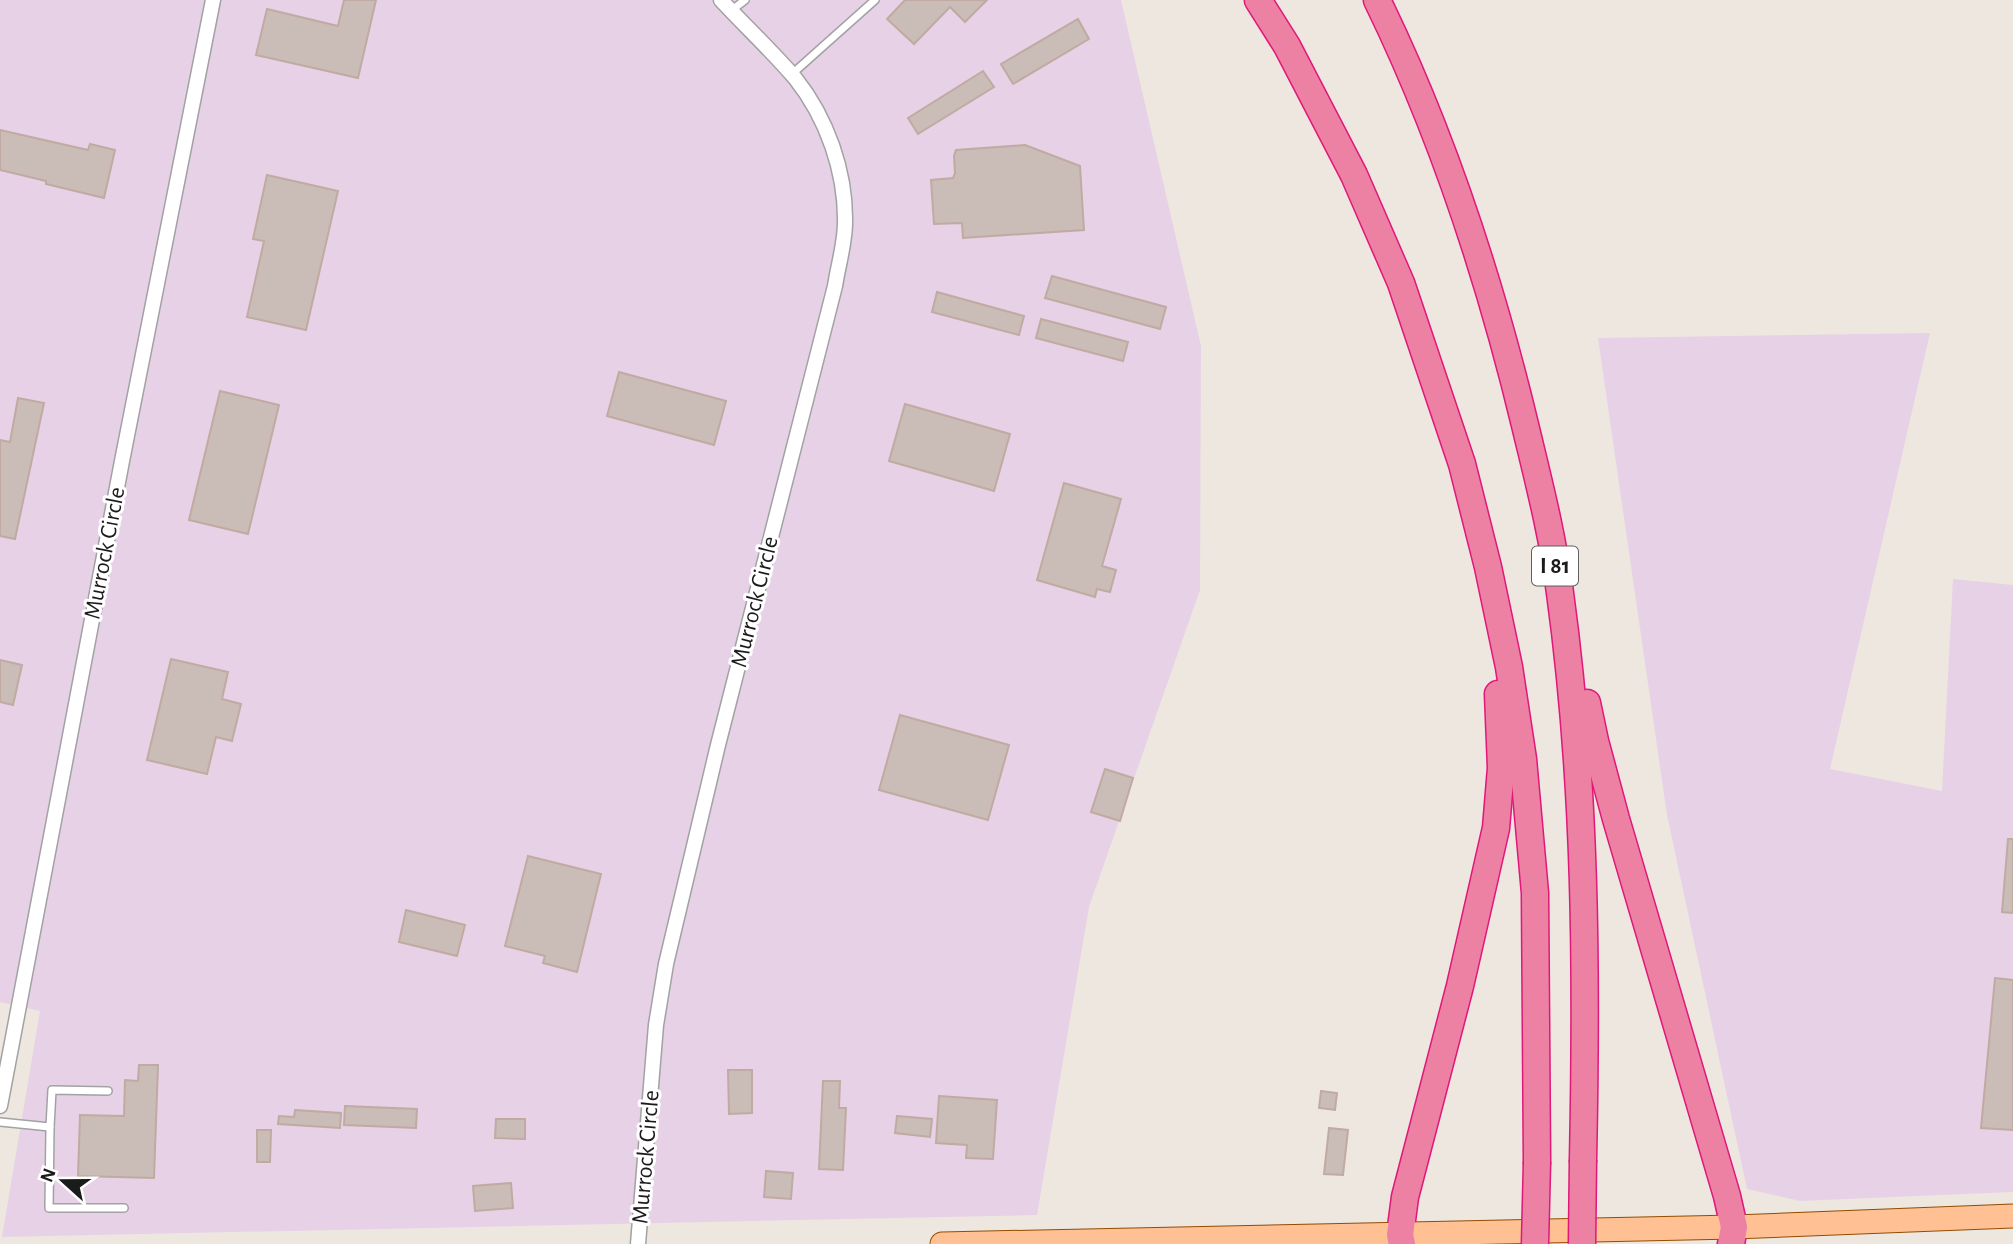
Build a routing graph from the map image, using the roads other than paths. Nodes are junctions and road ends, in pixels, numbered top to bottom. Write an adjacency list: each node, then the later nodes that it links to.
1 (213, 0): 11 (street, Murrock Circle)
2 (745, 0): 6 (lane)
3 (875, 0): 7 (lane)
4 (1258, 0): 8 (highway)
5 (1377, 0): 9 (highway, I 81)
6 (726, 5): 7 (street, Murrock Circle)
7 (791, 75): 19 (street, Murrock Circle)
8 (1488, 567): 17 (highway); 22 (highway, bridge)
9 (1560, 591): 16 (highway); 23 (highway, I 81, bridge)
10 (108, 1091): 13 (lane)
11 (0, 1107)
12 (0, 1122): 13 (lane)
13 (50, 1127): 14 (lane)
14 (124, 1208)
15 (2013, 1216): 16 (main road)
16 (1733, 1235): 17 (main road)
17 (1401, 1239): 18 (main road)
18 (1111, 1242): 21 (main road)
19 (638, 1244)
20 (942, 1244): 21 (main road)
21 (969, 1244)
22 (1535, 1244)
23 (1582, 1244)

